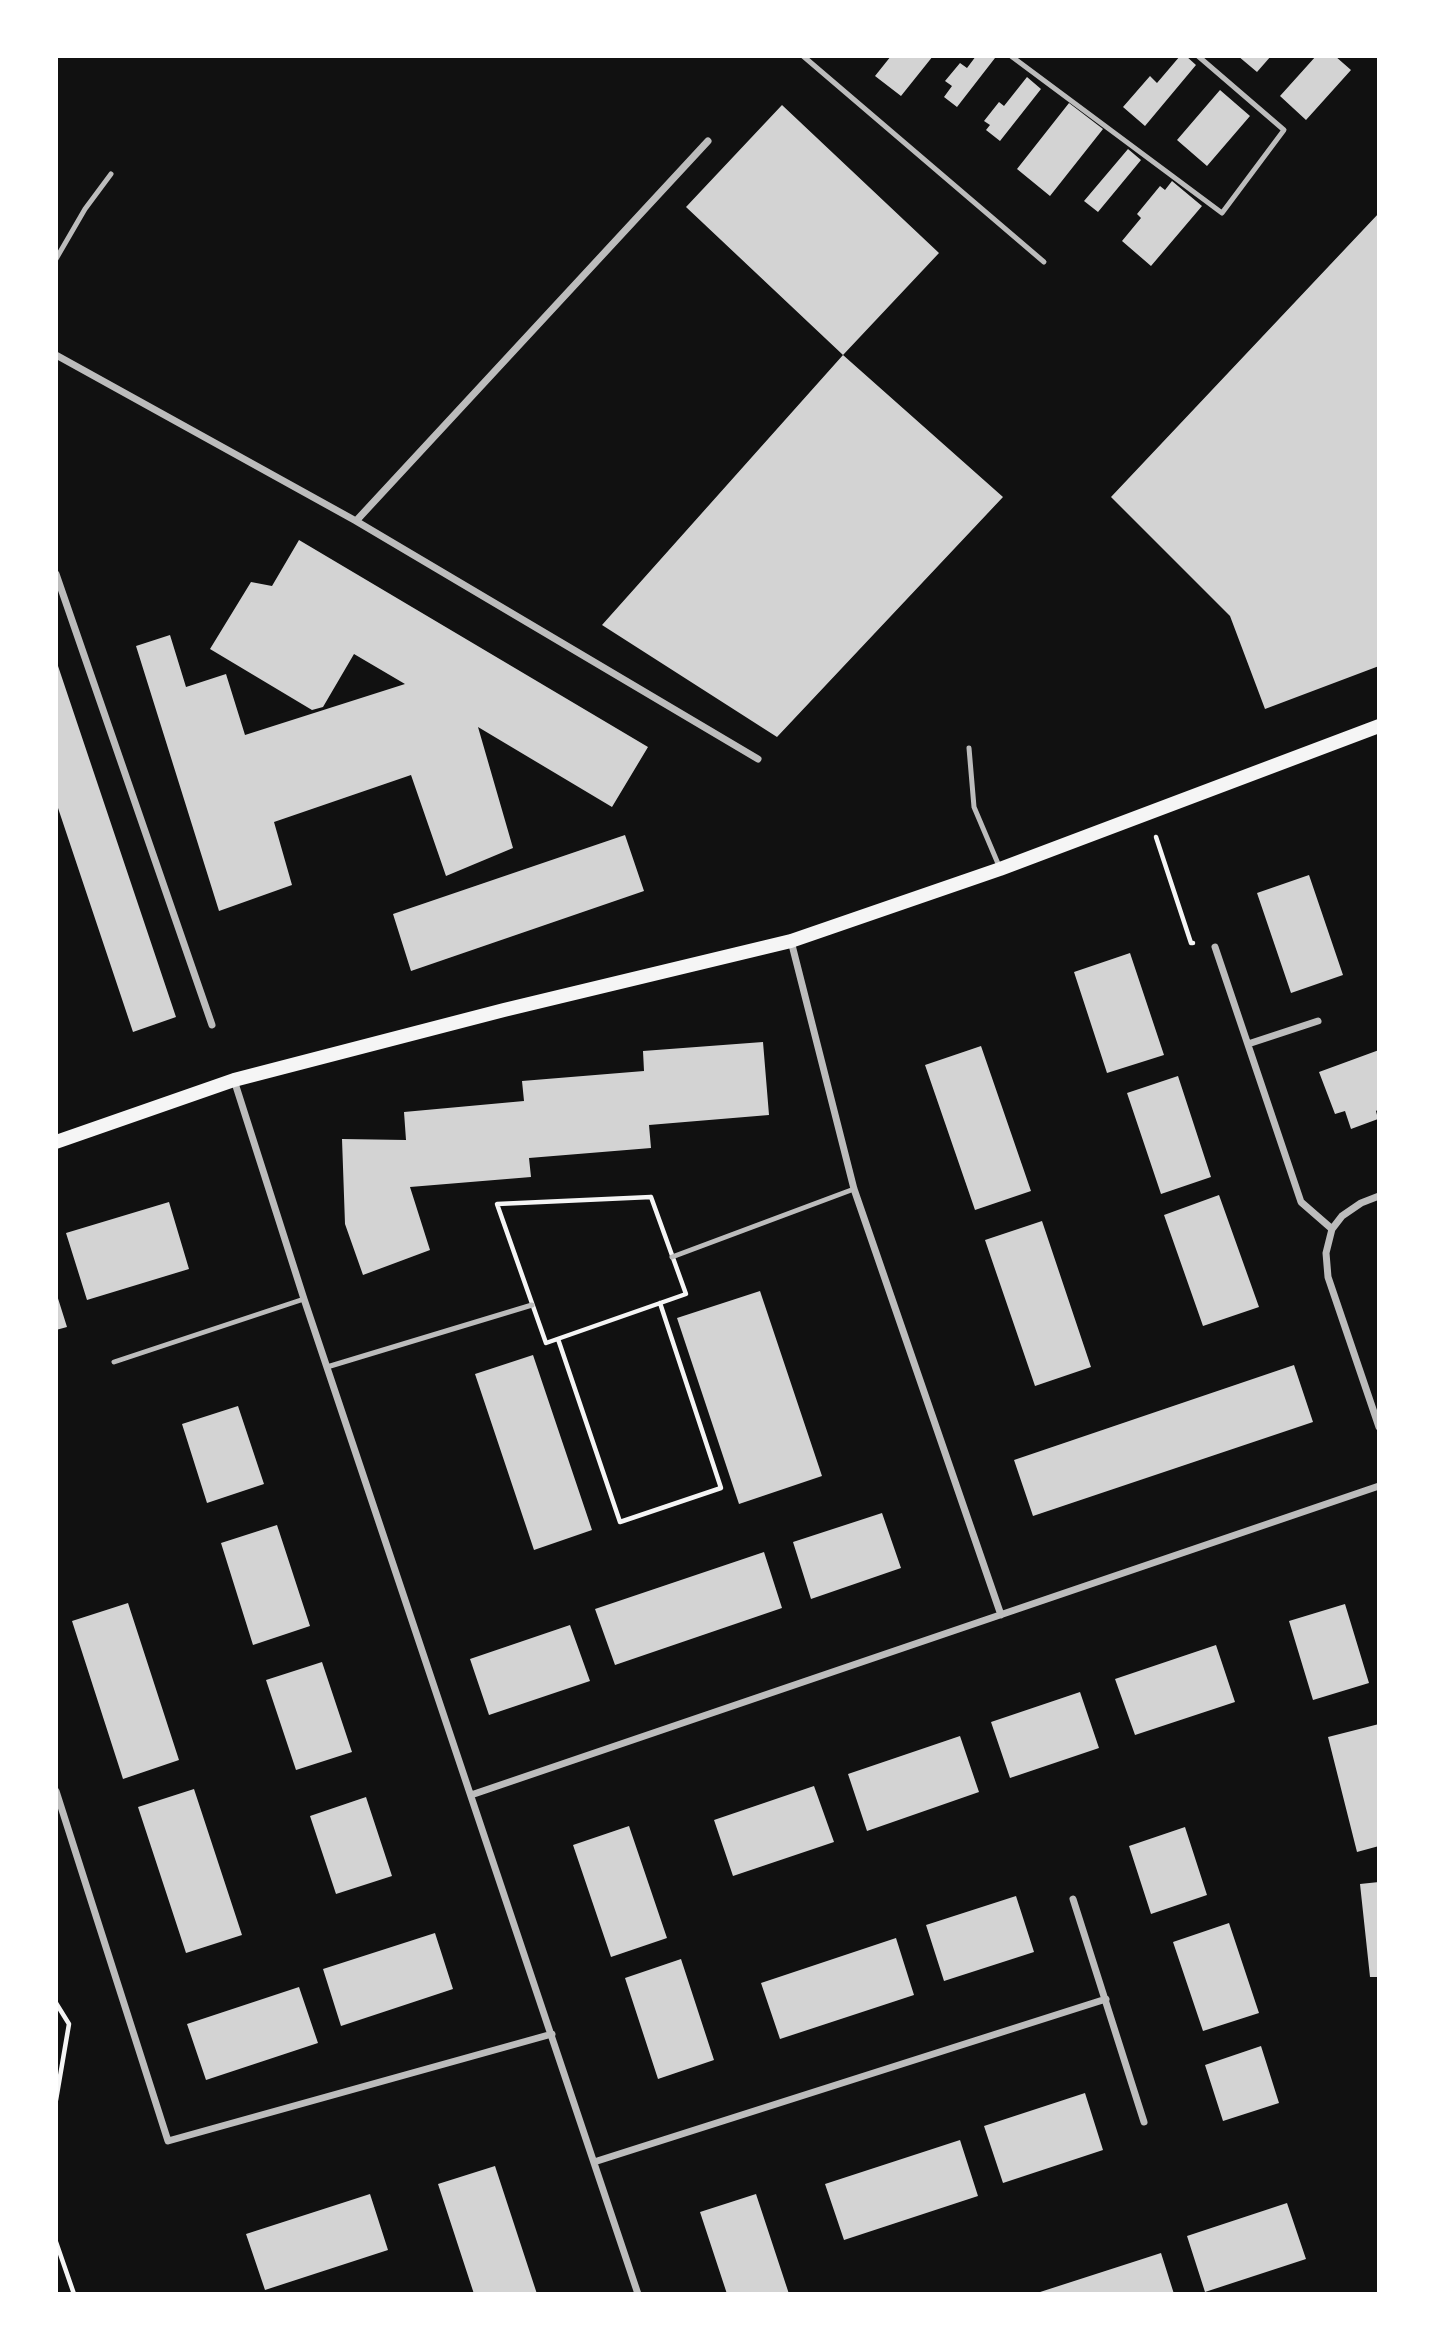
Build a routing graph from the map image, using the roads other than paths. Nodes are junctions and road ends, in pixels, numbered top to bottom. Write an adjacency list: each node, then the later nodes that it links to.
1 (803, 56): 7 (lane)
2 (1011, 56): 3 (lane)
3 (1198, 56)
4 (708, 141): 9 (street)
5 (111, 174): 6 (lane)
6 (56, 259)
7 (1044, 262)
8 (56, 355): 9 (street)
9 (356, 521): 13 (street)
10 (56, 574): 18 (street)
11 (1379, 726): 14 (main road)
12 (969, 748): 14 (lane)
13 (758, 759)
14 (1000, 869): 15 (main road)
15 (791, 941): 20 (main road); 22 (street)
16 (1215, 947): 19 (street)
17 (1318, 1021): 19 (street)
18 (212, 1025)
19 (1248, 1044): 24 (street)
20 (234, 1080): 21 (main road); 26 (street)
21 (56, 1142)
22 (854, 1189): 25 (lane); 32 (street)
23 (1379, 1196): 24 (street)
24 (1332, 1230): 30 (street)
25 (672, 1257)
26 (304, 1299): 28 (lane); 29 (street)
27 (532, 1306): 29 (lane)
28 (114, 1362)
29 (327, 1367): 34 (street)
30 (1379, 1427)
31 (1379, 1486): 32 (street)
32 (1001, 1615): 34 (street)
33 (56, 1791): 37 (street)
34 (471, 1795): 37 (street)
35 (1073, 1899): 36 (street)
36 (1106, 1999): 38 (street); 39 (street)
37 (552, 2034): 39 (street)
38 (1144, 2122)
39 (594, 2162): 40 (street)
40 (639, 2294)

